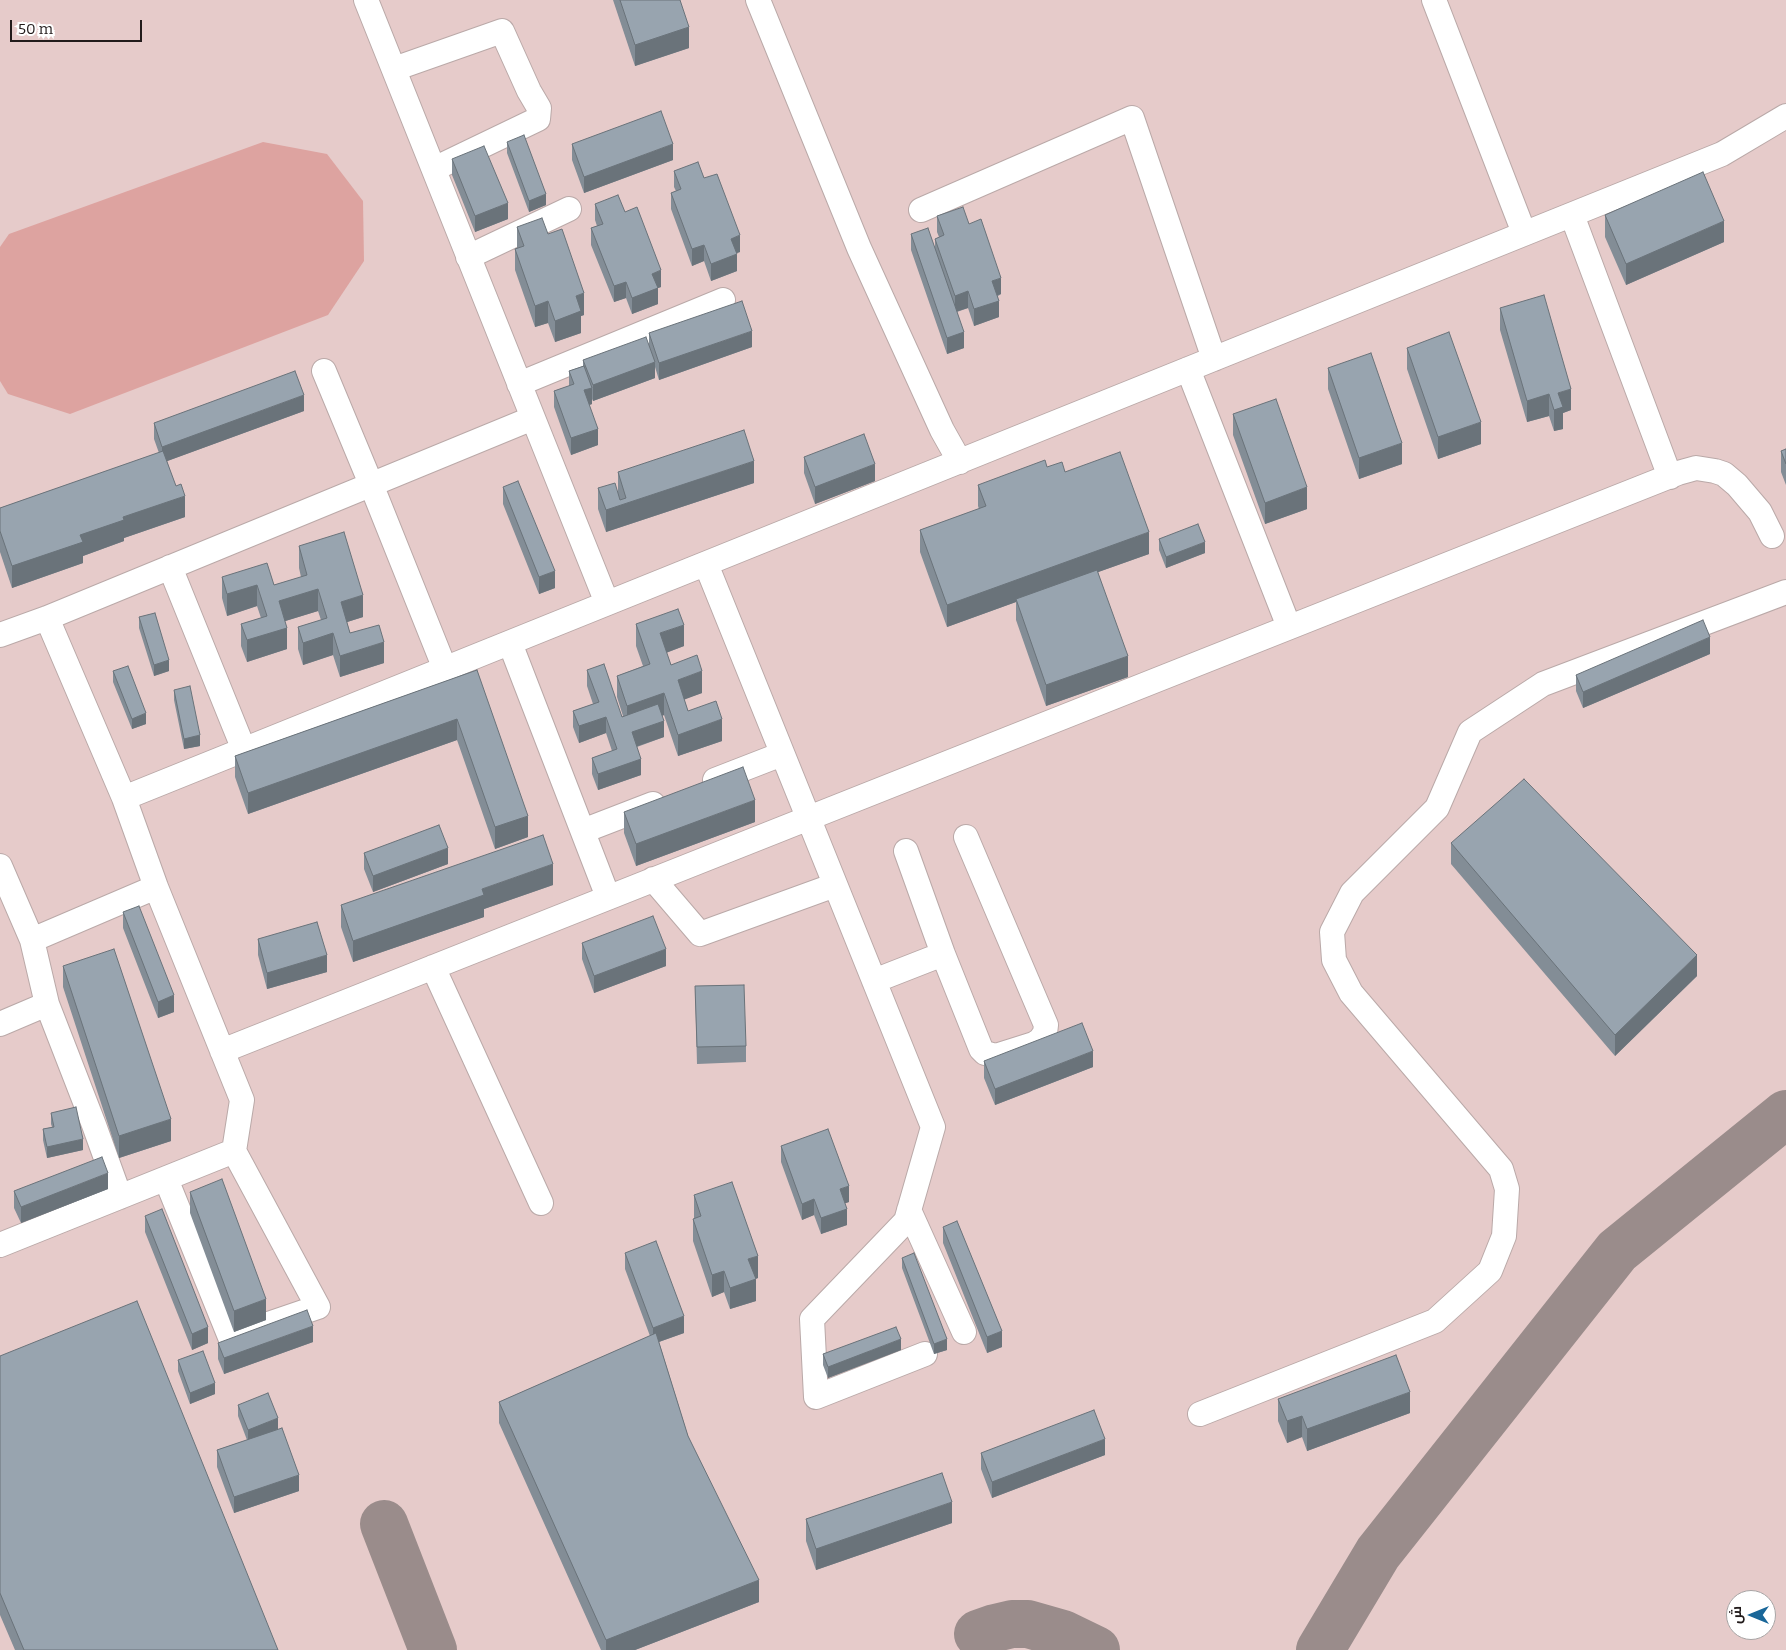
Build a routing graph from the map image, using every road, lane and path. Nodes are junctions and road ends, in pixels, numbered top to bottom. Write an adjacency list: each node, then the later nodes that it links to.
1 (366, 0): 4 (lane)
2 (758, 0): 18 (lane)
3 (1434, 0): 10 (lane)
4 (394, 69): 6 (lane); 6 (lane)
5 (1786, 116): 9 (lane)
6 (434, 170): 11 (lane)
7 (569, 210): 11 (lane)
8 (921, 210): 13 (lane)
9 (1572, 214): 10 (lane); 19 (lane)
10 (1524, 233): 13 (lane)
11 (468, 257): 16 (lane)
12 (723, 300): 16 (lane)
13 (1214, 359): 14 (lane)
14 (1188, 369): 18 (lane); 27 (lane)
15 (324, 371): 20 (lane)
16 (519, 384): 17 (lane)
17 (533, 418): 20 (lane); 25 (lane)
18 (960, 462): 22 (lane)
19 (1670, 477): 21 (lane); 27 (lane)
20 (372, 484): 23 (lane); 30 (lane)
21 (1771, 537)
22 (706, 564): 25 (lane); 32 (lane)
23 (170, 567): 26 (lane); 31 (lane)
24 (1786, 592): 58 (lane)
25 (607, 604): 29 (lane)
26 (47, 618): 28 (lane); 33 (lane)
27 (1289, 627): 34 (lane)
28 (0, 636)
29 (510, 643): 30 (lane); 35 (lane)
30 (445, 669): 31 (lane)
31 (244, 750): 33 (lane)
32 (782, 754): 34 (lane); 35 (lane)
33 (124, 798): 41 (lane)
34 (808, 818): 39 (lane); 40 (lane)
35 (583, 831): 42 (lane)
36 (966, 837): 44 (lane)
37 (906, 851): 44 (lane)
38 (0, 866): 43 (lane)
39 (653, 879): 40 (lane); 42 (lane)
40 (836, 885): 46 (lane)
41 (156, 888): 43 (lane); 49 (lane)
42 (608, 897): 45 (lane)
43 (32, 940): 47 (lane)
44 (943, 954): 46 (lane)
45 (433, 967): 49 (lane); 53 (lane)
46 (874, 981): 54 (lane)
47 (47, 1004): 48 (lane); 52 (lane)
48 (0, 1024)
49 (222, 1050): 50 (lane)
50 (234, 1152): 51 (lane); 51 (lane)
51 (166, 1179): 52 (lane)
52 (120, 1197): 55 (lane)
53 (541, 1203)
54 (909, 1210): 56 (lane); 57 (lane)
55 (0, 1245)
56 (964, 1332)
57 (924, 1354)
58 (1200, 1414)

